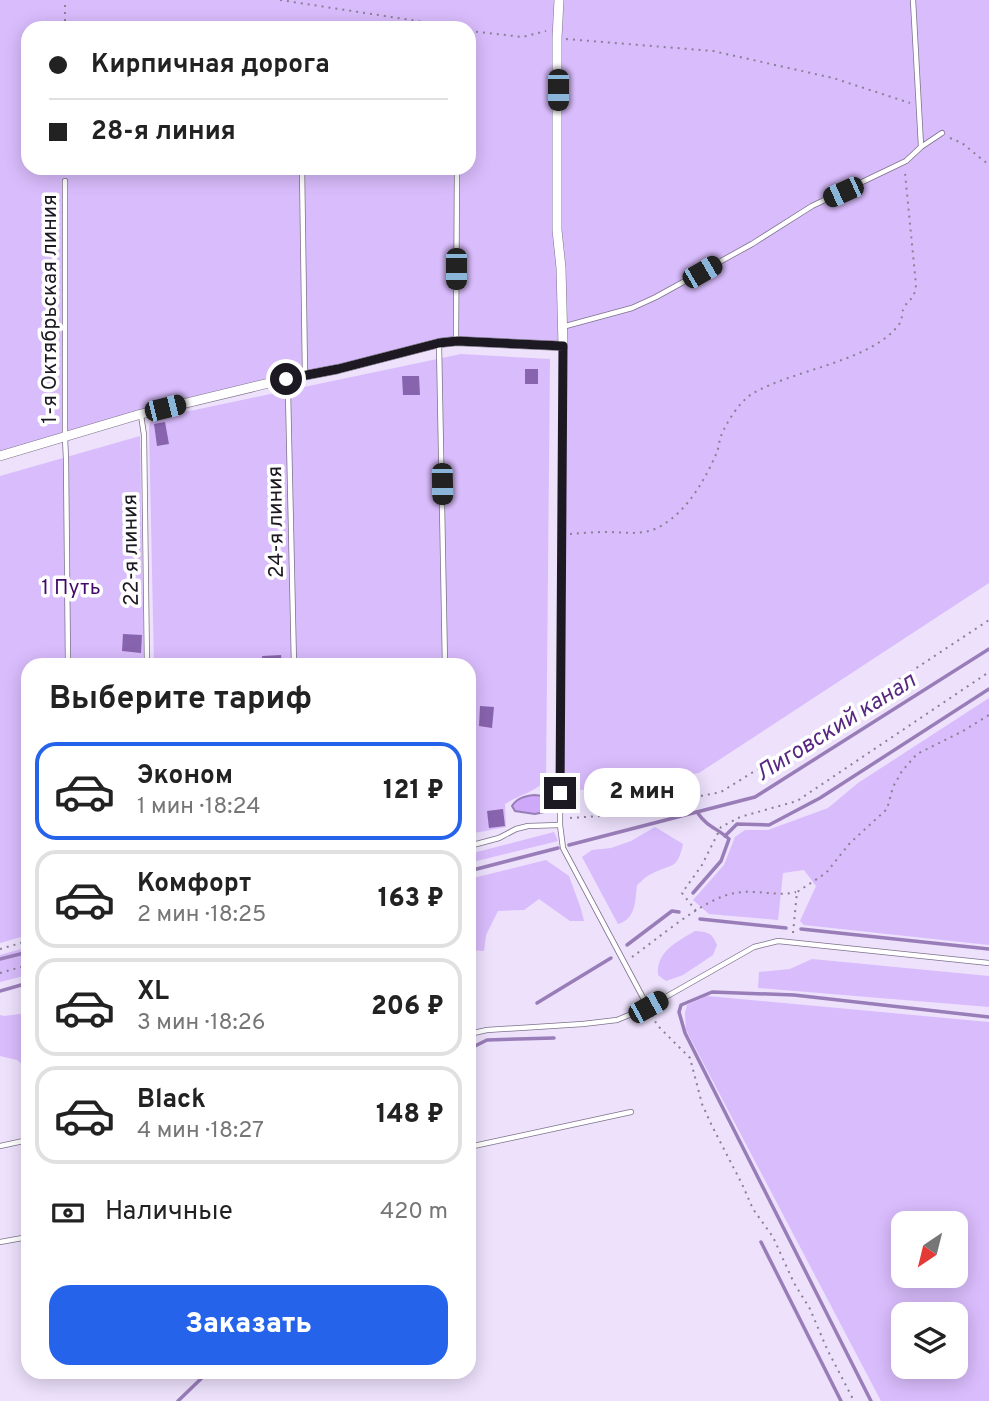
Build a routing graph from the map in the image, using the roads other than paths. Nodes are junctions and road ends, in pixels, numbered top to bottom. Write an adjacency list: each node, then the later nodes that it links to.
1 (559, 0): 8 (street)
2 (913, 0): 4 (lane)
3 (942, 133): 4 (lane)
4 (921, 147): 8 (lane)
5 (302, 175): 12 (lane)
6 (457, 175): 9 (lane)
7 (65, 181): 15 (lane, 1-я Октябрьская линия)
8 (562, 327): 11 (street)
9 (457, 341): 10 (street); 11 (street)
10 (439, 343): 12 (street); 20 (lane)
11 (563, 346): 21 (lane)
12 (305, 375): 13 (street)
13 (286, 379): 14 (street); 19 (lane, 24-я линия)
14 (141, 414): 15 (street); 18 (lane, 22-я линия)
15 (65, 438): 16 (street); 17 (lane, 1-я Октябрьская линия)
16 (0, 456)
17 (68, 658)
18 (147, 658)
19 (294, 658)
20 (445, 658)
21 (560, 825): 22 (lane); 24 (lane)
22 (476, 844)
23 (989, 963): 24 (lane)
24 (648, 1007): 25 (lane)
25 (476, 1032)
26 (631, 1112): 28 (lane)
27 (21, 1142): 29 (lane)
28 (476, 1145)
29 (0, 1146)
30 (21, 1238): 31 (lane)
31 (0, 1242)

